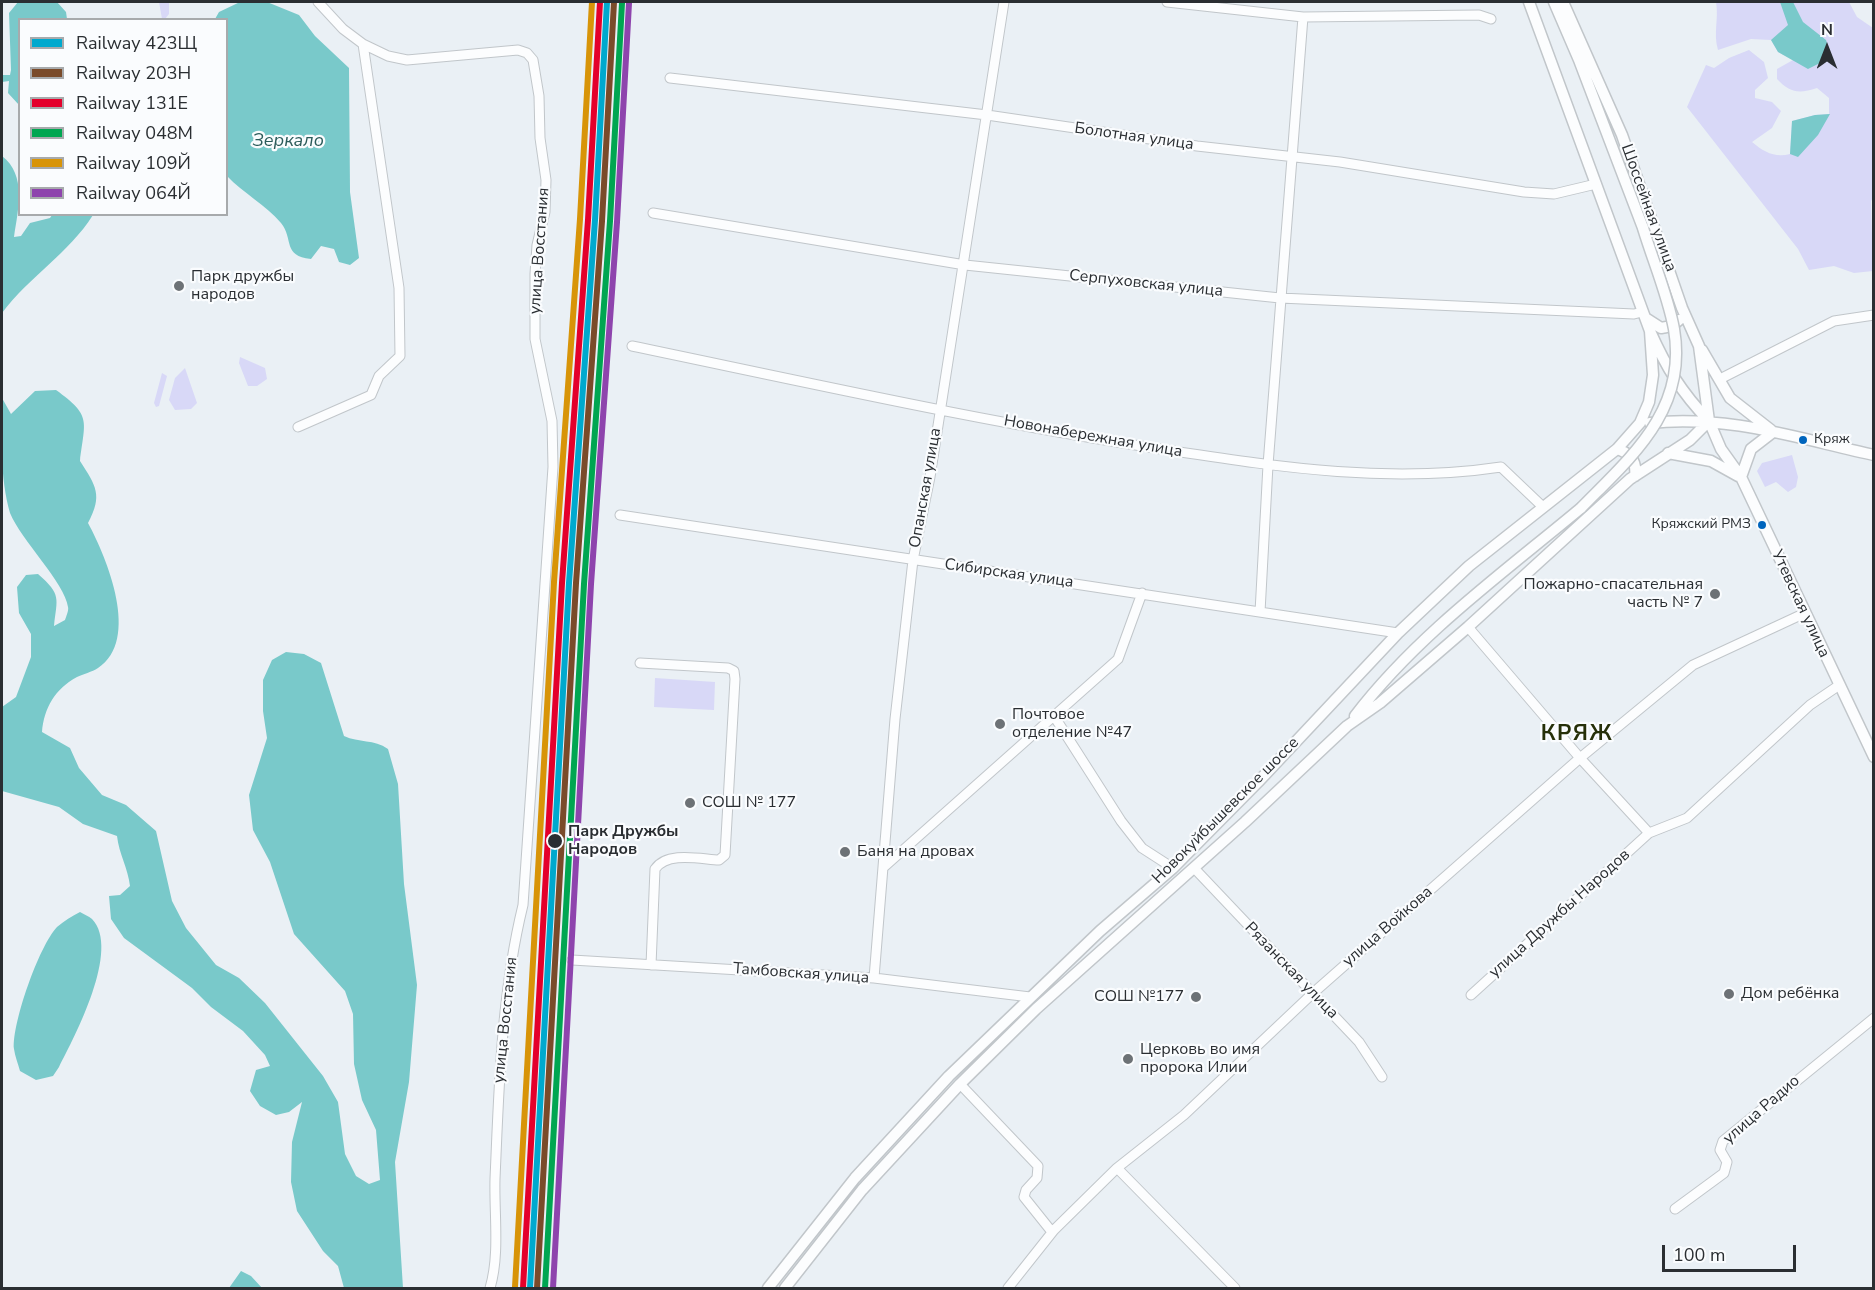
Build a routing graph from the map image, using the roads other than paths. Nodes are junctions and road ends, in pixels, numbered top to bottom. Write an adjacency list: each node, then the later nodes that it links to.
1 (318, 2): 9 (street, улица Восстания)
2 (1004, 2): 11 (street, Опанская улица)
3 (1167, 2): 7 (street)
4 (1529, 2): 13 (main road)
5 (1554, 2): 15 (main road, Шоссейная улица)
6 (1563, 2): 18 (main road, Шоссейная улица)
7 (1303, 16): 8 (street); 12 (street)
8 (1491, 19)
9 (363, 44): 28 (street); 66 (street, улица Восстания)
10 (670, 78): 11 (street, Болотная улица)
11 (987, 115): 12 (street, Болотная улица); 16 (street, Опанская улица)
12 (1291, 156): 13 (street, Болотная улица); 17 (street)
13 (1596, 184): 19 (main road)
14 (653, 213): 16 (street, Серпуховская улица)
15 (1643, 228): 47 (main road, Новокуйбышевское шоссе, bridge)
16 (964, 265): 17 (street, Серпуховская улица); 25 (street, Опанская улица)
17 (1280, 298): 19 (street, Серпуховская улица); 33 (street)
18 (1682, 308): 19 (main road); 23 (main road, Шоссейная улица)
19 (1643, 314): 21 (main road)
20 (1874, 315): 24 (street)
21 (1650, 331): 26 (main road); 27 (main road, Новокуйбышевское шоссе)
22 (633, 346): 25 (street, Новонабережная улица)
23 (1699, 346): 24 (main road); 26 (main road, Шоссейная улица)
24 (1720, 379): 29 (main road)
25 (940, 410): 33 (street, Новонабережная улица); 38 (street, Опанская улица)
26 (1709, 421): 27 (main road); 29 (main road); 31 (main road, Новокуйбышевское шоссе); 35 (main road, Утевская улица)
27 (1640, 423): 30 (main road, Новокуйбышевское шоссе)
28 (298, 427)
29 (1773, 432): 32 (main road); 35 (main road)
30 (1617, 449): 34 (main road); 36 (main road, Новокуйбышевское шоссе)
31 (1668, 453): 34 (main road, Новокуйбышевское шоссе); 35 (main road)
32 (1874, 455)
33 (1268, 465): 36 (street, Новонабережная улица); 40 (street)
34 (1635, 476): 42 (main road, Новокуйбышевское шоссе)
35 (1741, 477): 41 (main road, Утевская улица)
36 (1543, 507): 43 (main road, Новокуйбышевское шоссе)
37 (620, 515): 38 (street, Сибирская улица)
38 (913, 560): 39 (street, Сибирская улица); 51 (street, Опанская улица)
39 (1142, 593): 40 (street, Сибирская улица); 46 (street)
40 (1260, 612): 43 (street, Сибирская улица)
41 (1805, 613): 45 (main road, Утевская улица); 49 (street, улица Войкова)
42 (1468, 627): 47 (main road, Новокуйбышевское шоссе); 49 (street)
43 (1398, 633): 52 (main road, Новокуйбышевское шоссе)
44 (640, 663): 55 (street)
45 (1839, 687): 48 (main road, Утевская улица); 50 (street, улица Дружбы Народов)
46 (1054, 716): 51 (street); 52 (street)
47 (1347, 726): 53 (main road, Новокуйбышевское шоссе)
48 (1874, 757)
49 (1580, 758): 50 (street); 57 (street, улица Войкова)
50 (1649, 833): 58 (street, улица Дружбы Народов)
51 (884, 867): 56 (street, Опанская улица)
52 (1173, 868): 59 (main road, Новокуйбышевское шоссе)
53 (1194, 868): 57 (street, Рязанская улица); 62 (main road, Новокуйбышевское шоссе)
54 (572, 960): 55 (street, Тамбовская улица)
55 (651, 965): 56 (street, Тамбовская улица)
56 (874, 978): 59 (street, Тамбовская улица)
57 (1312, 994): 61 (street, Рязанская улица); 63 (street, улица Войкова)
58 (1471, 995)
59 (1030, 997): 67 (main road, Новокуйбышевское шоссе)
60 (1874, 1018): 64 (street, улица Радио)
61 (1382, 1077)
62 (960, 1084): 65 (street); 68 (main road, Новокуйбышевское шоссе)
63 (1117, 1168): 65 (street, улица Войкова); 70 (street)
64 (1675, 1209)
65 (1052, 1232): 69 (street, улица Войкова)
66 (490, 1288)
67 (768, 1288)
68 (785, 1288)
69 (1008, 1288)
70 (1235, 1288)

